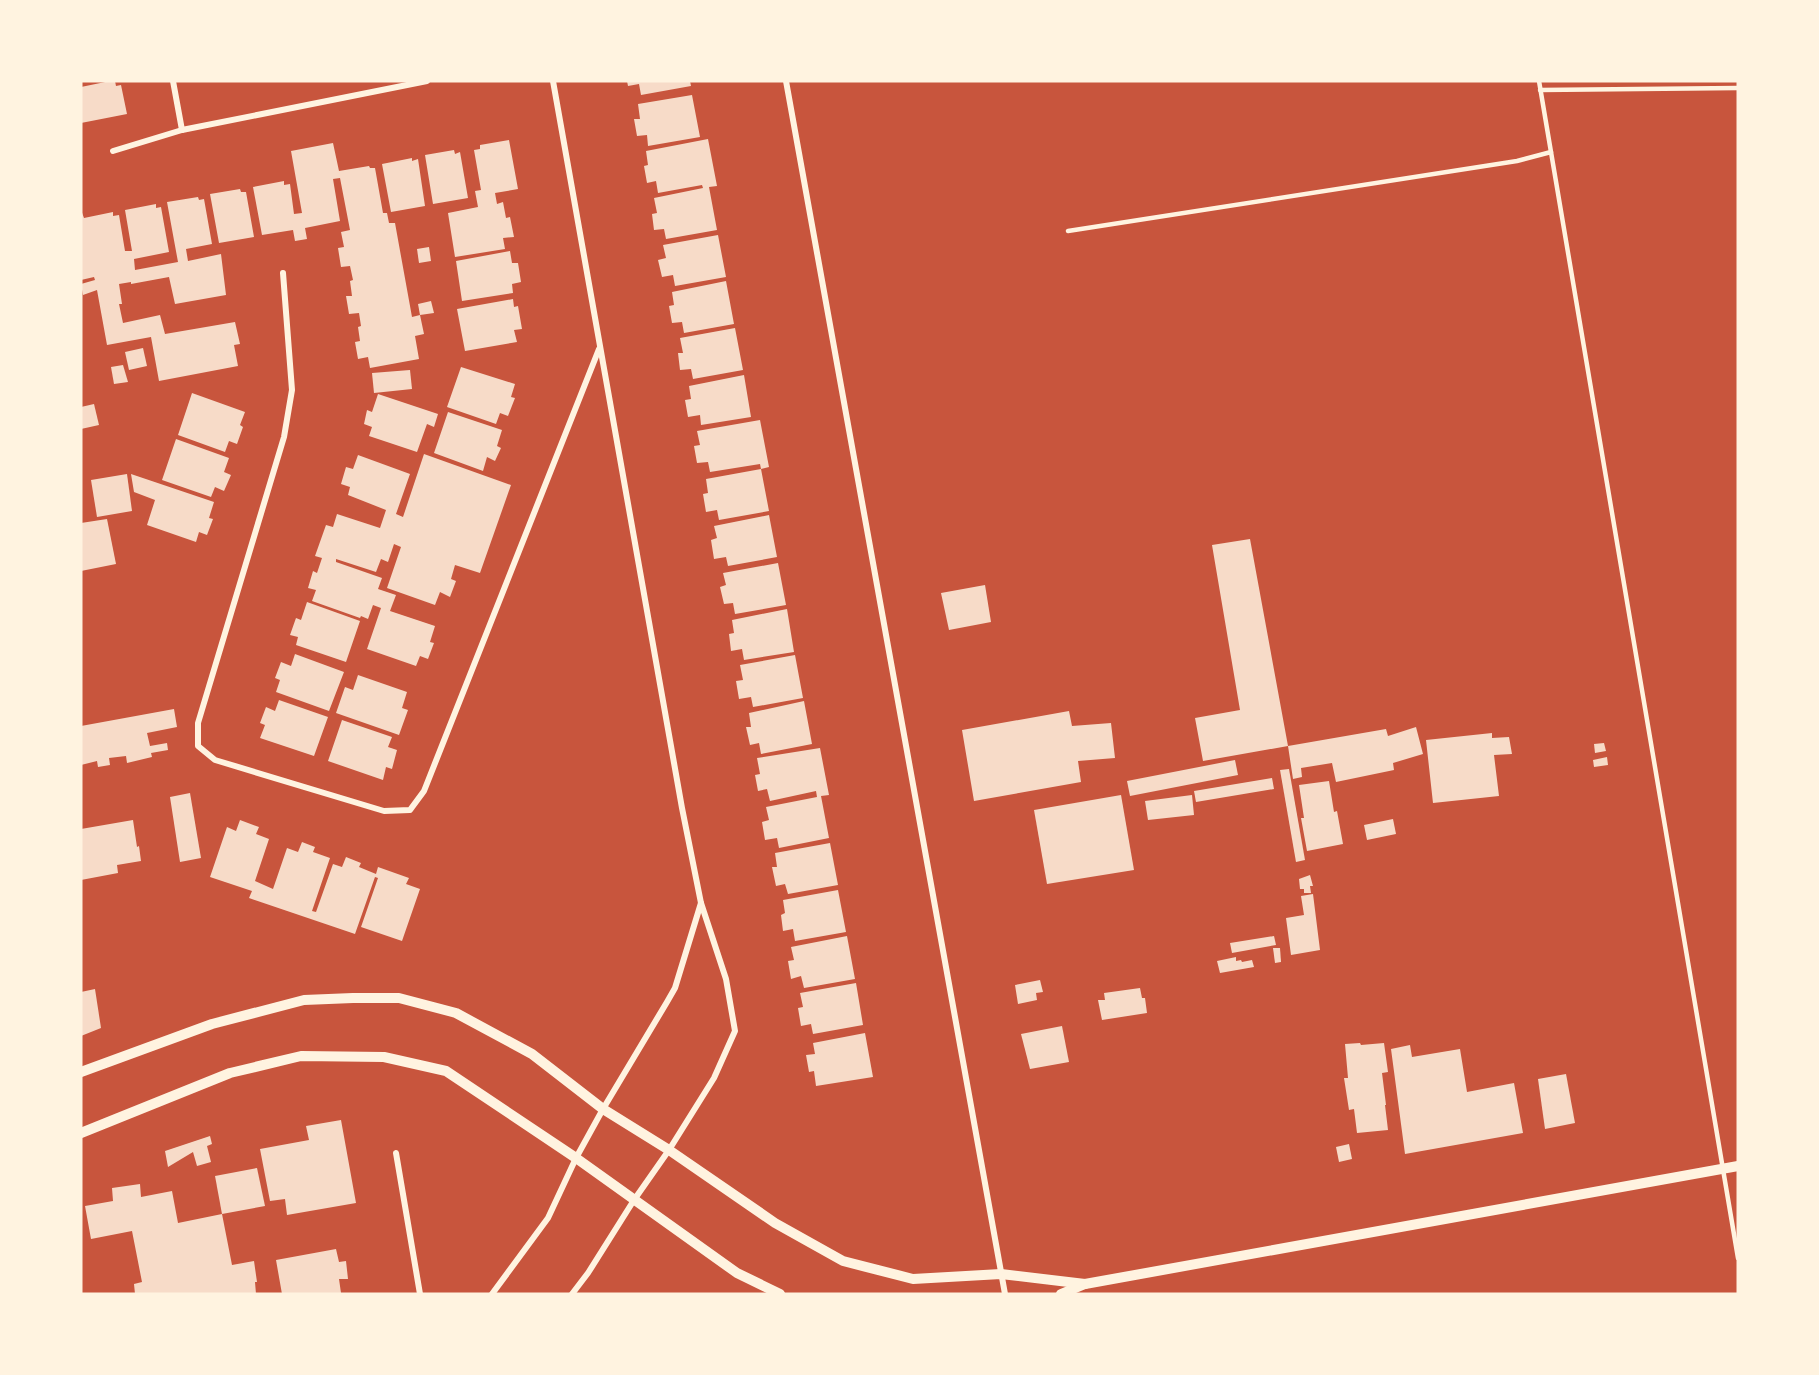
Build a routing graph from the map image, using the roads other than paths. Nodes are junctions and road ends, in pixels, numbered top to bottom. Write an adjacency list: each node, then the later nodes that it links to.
1 (173, 81): 8 (street)
2 (427, 81): 8 (street)
3 (553, 81): 13 (street)
4 (786, 81): 25 (street)
5 (1539, 81): 7 (lane)
6 (1738, 88): 7 (lane)
7 (1540, 90): 10 (lane)
8 (182, 130): 9 (street)
9 (113, 151)
10 (1551, 152): 11 (lane); 22 (lane)
11 (1068, 231)
12 (282, 273): 13 (street)
13 (599, 348): 14 (street)
14 (701, 903): 16 (street); 18 (street)
15 (81, 1072): 16 (street)
16 (603, 1109): 18 (street); 20 (street)
17 (81, 1133): 20 (street)
18 (669, 1150): 23 (street); 25 (street)
19 (396, 1153): 27 (street)
20 (576, 1158): 23 (street); 28 (street)
21 (1738, 1166): 22 (street)
22 (1722, 1169): 24 (lane); 26 (street)
23 (634, 1200): 29 (street); 30 (street)
24 (1738, 1258)
25 (1001, 1274): 26 (street); 31 (street)
26 (1085, 1284): 32 (street)
27 (420, 1294)
28 (492, 1294)
29 (572, 1294)
30 (780, 1294)
31 (1005, 1294)
32 (1061, 1294)

